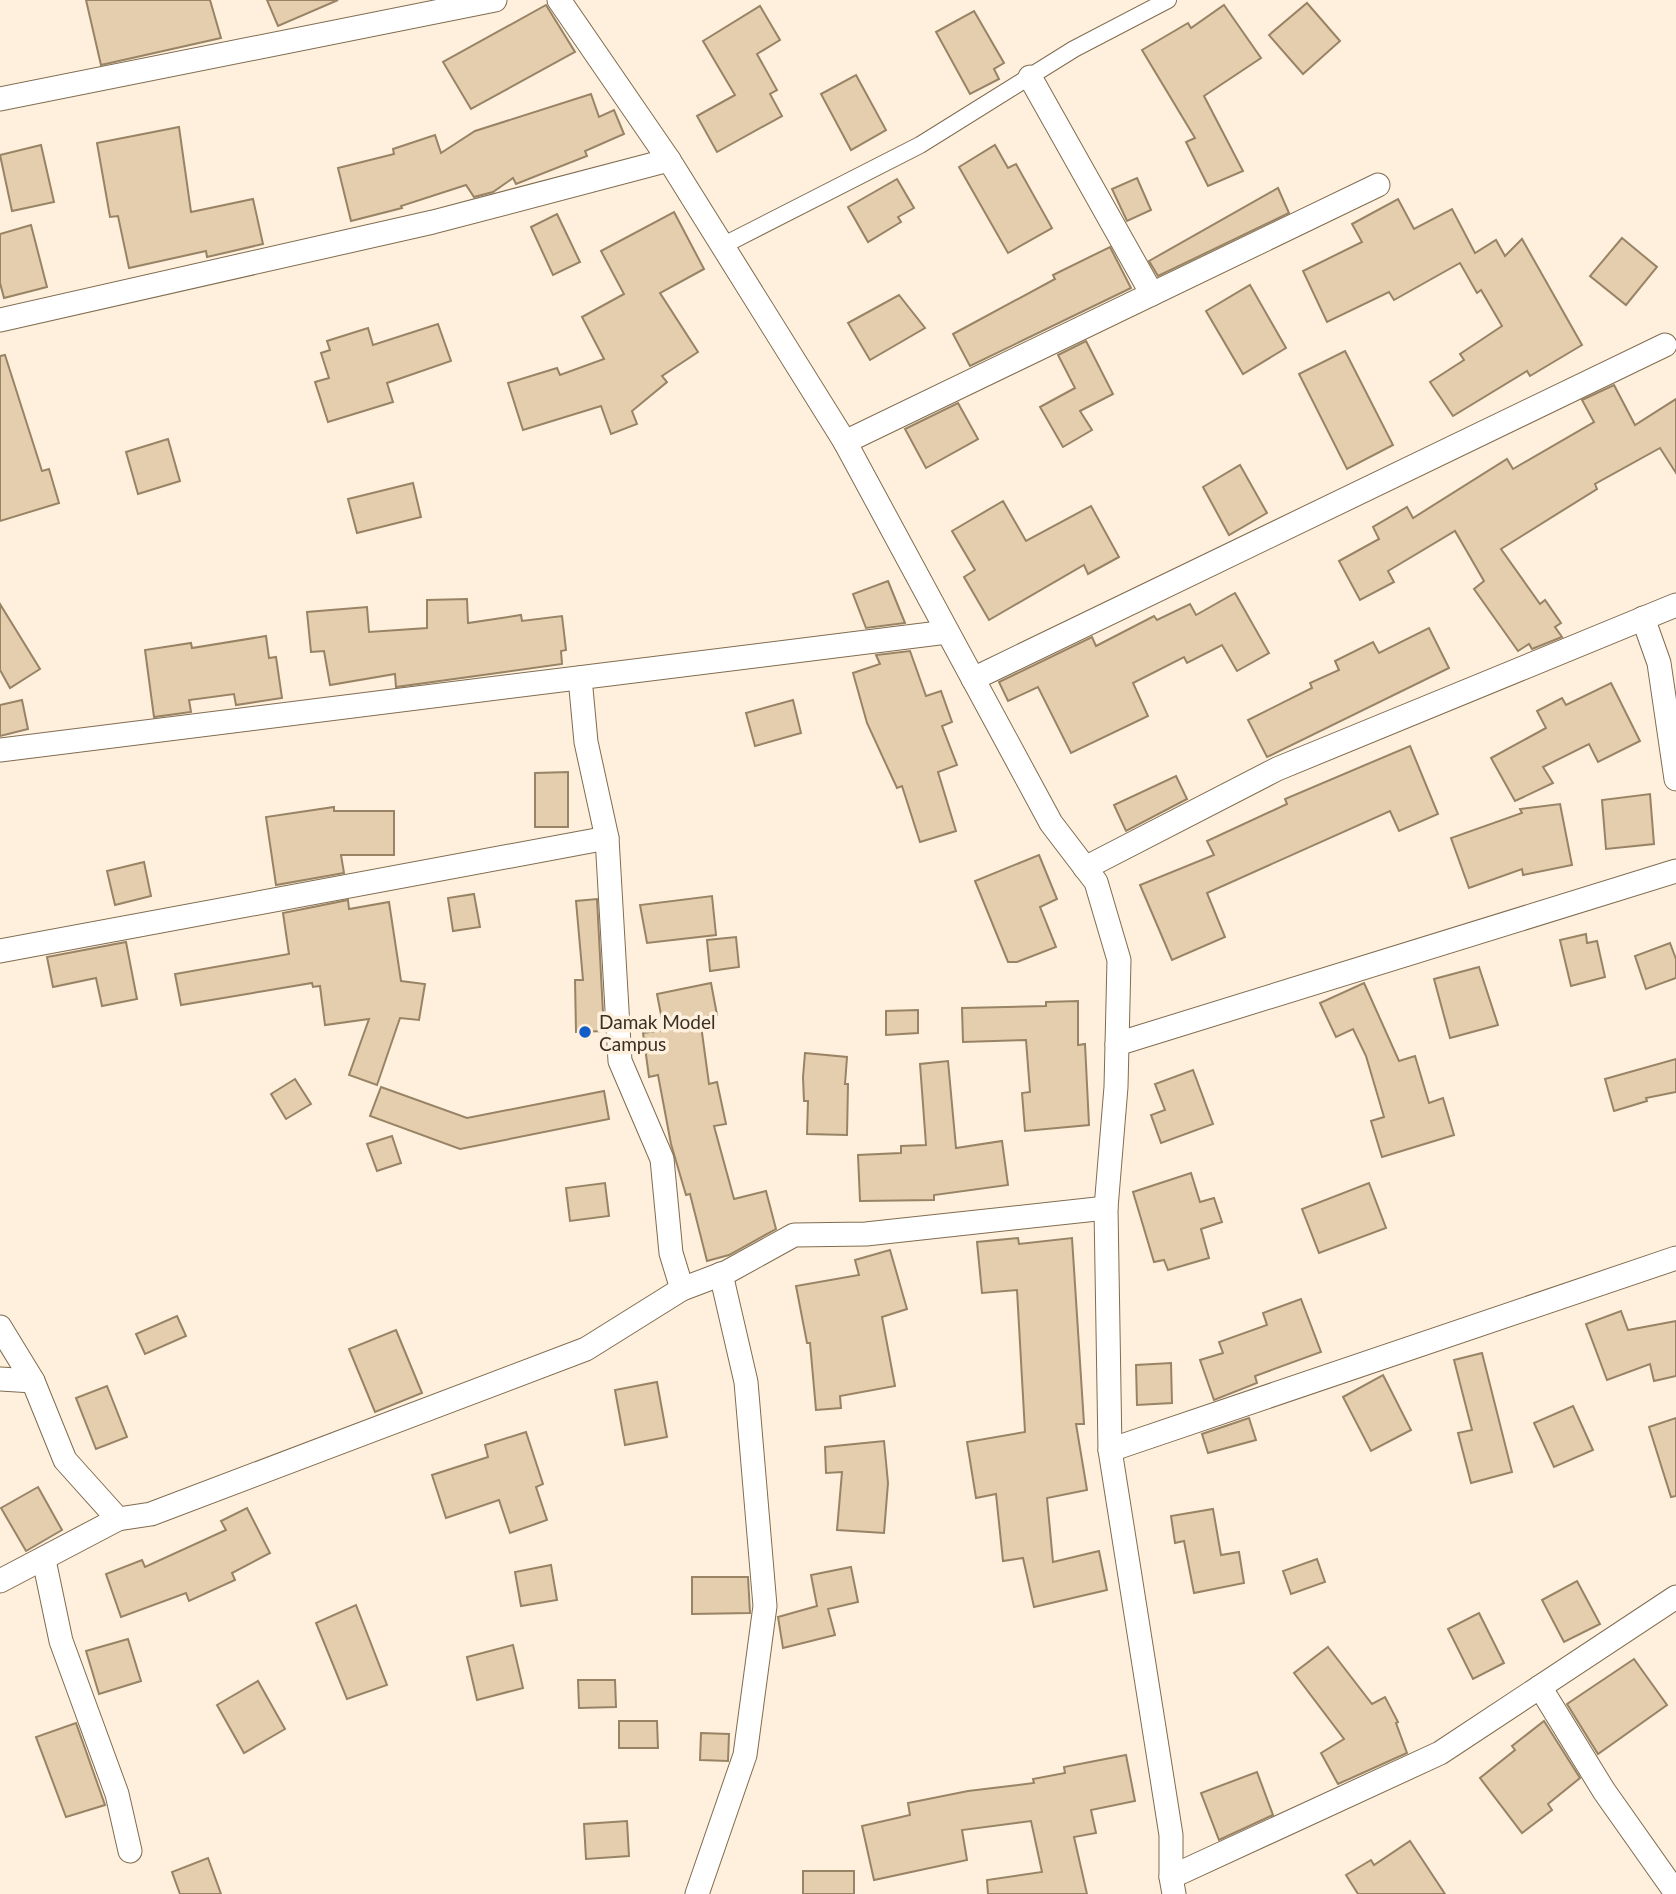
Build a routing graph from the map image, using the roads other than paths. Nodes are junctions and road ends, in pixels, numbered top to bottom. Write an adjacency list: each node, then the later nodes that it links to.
1 (495, 0): 5 (street)
2 (559, 0): 6 (street)
3 (1168, 0): 4 (street)
4 (1030, 76): 8 (street); 9 (street)
5 (0, 99)
6 (669, 160): 8 (street); 10 (street)
7 (1378, 185): 9 (street)
8 (722, 246): 12 (street)
9 (1153, 294): 12 (street)
10 (0, 320)
11 (1665, 345): 17 (street)
12 (845, 442): 15 (street)
13 (1676, 605): 14 (street)
14 (1643, 618): 19 (street); 21 (street)
15 (947, 632): 16 (street); 17 (street)
16 (580, 678): 18 (street); 20 (street)
17 (973, 679): 21 (street)
18 (0, 750)
19 (1676, 779)
20 (607, 838): 23 (street); 28 (street)
21 (1085, 868): 24 (street)
22 (1676, 871): 24 (street)
23 (0, 951)
24 (1117, 1044): 25 (street)
25 (1106, 1209): 27 (street); 32 (street)
26 (1676, 1258): 32 (street)
27 (721, 1274): 28 (street); 41 (street)
28 (682, 1289): 33 (street)
29 (0, 1327): 31 (street)
30 (0, 1379): 31 (street)
31 (33, 1381): 33 (street)
32 (1111, 1450): 39 (street)
33 (118, 1519): 34 (street)
34 (44, 1560): 35 (street); 38 (street)
35 (0, 1581)
36 (1676, 1597): 37 (street)
37 (1540, 1687): 39 (street); 40 (street)
38 (130, 1851)
39 (1172, 1886)
40 (1676, 1893)
41 (697, 1894)

